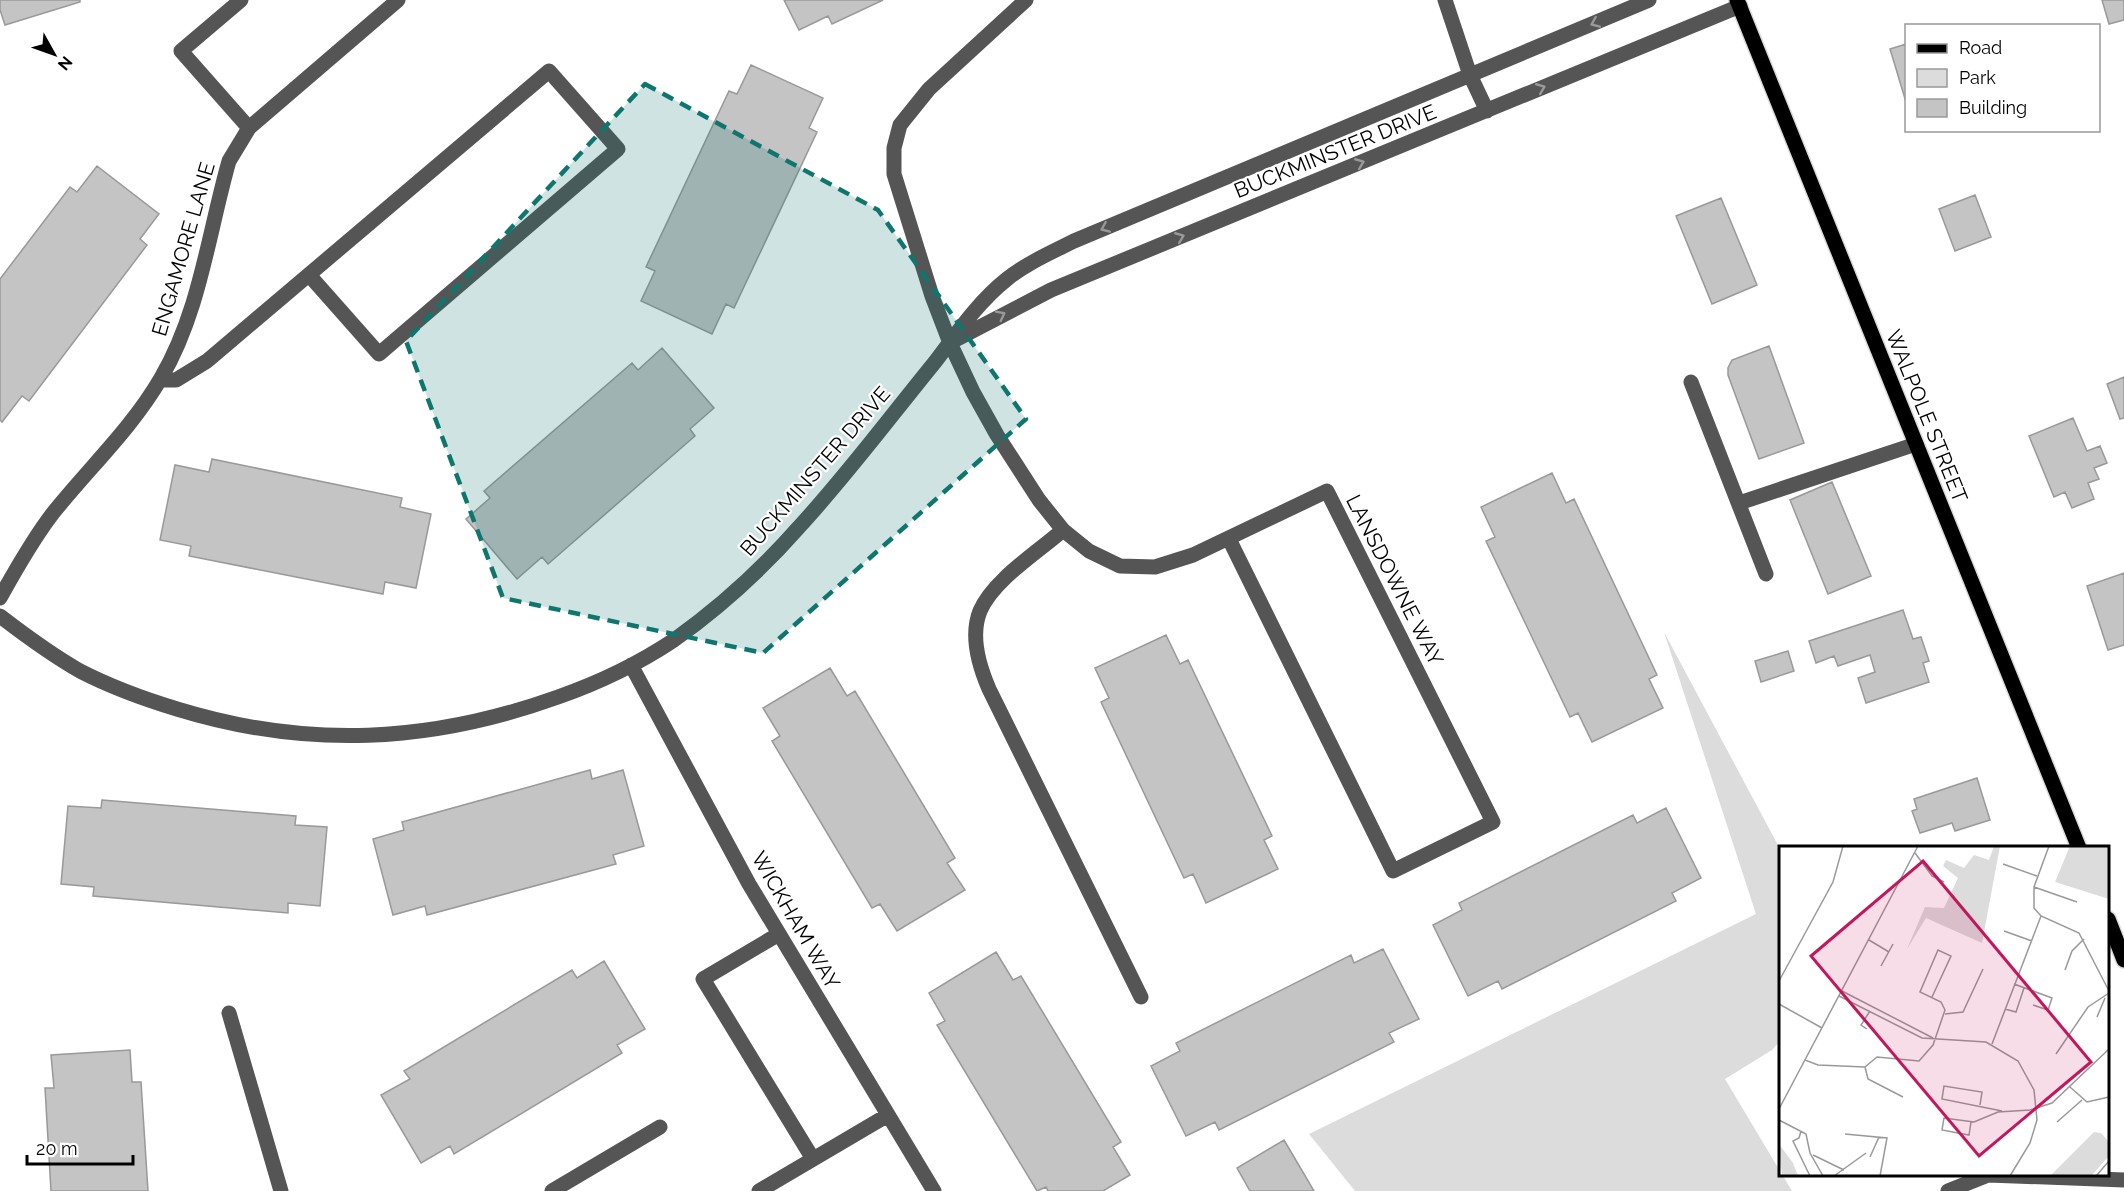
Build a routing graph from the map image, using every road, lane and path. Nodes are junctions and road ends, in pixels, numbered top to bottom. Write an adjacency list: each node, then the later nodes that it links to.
1 (241, 0): 9 (street)
2 (398, 0): 9 (street, ENGAMORE LANE)
3 (1026, 0): 11 (street, LANSDOWNE WAY)
4 (1445, 0): 7 (street)
5 (1648, 0): 7 (street, BUCKMINSTER DRIVE, one-way to 7)
6 (1738, 3): 8 (street, BUCKMINSTER DRIVE, one-way to 6); 14 (main road, WALPOLE STREET)
7 (1470, 75): 8 (street); 11 (street, BUCKMINSTER DRIVE, one-way to 11)
8 (1487, 111): 11 (street, BUCKMINSTER DRIVE, one-way to 8)
9 (249, 128): 12 (street, ENGAMORE LANE)
10 (310, 276): 10 (street); 12 (street)
11 (950, 343): 16 (street, LANSDOWNE WAY); 21 (street, BUCKMINSTER DRIVE)
12 (160, 380): 19 (street, ENGAMORE LANE)
13 (1691, 382): 15 (street)
14 (1916, 444): 15 (street); 22 (main road, WALPOLE STREET)
15 (1739, 503): 18 (street)
16 (1063, 530): 17 (street, LANSDOWNE WAY); 26 (street)
17 (1229, 539): 17 (street, LANSDOWNE WAY)
18 (1766, 574)
19 (0, 598)
20 (0, 616): 21 (street, BUCKMINSTER DRIVE)
21 (631, 665): 24 (street, WICKHAM WAY)
22 (2078, 846)
23 (2109, 922): 25 (main road)
24 (779, 934): 28 (street, WICKHAM WAY); 30 (street)
25 (2124, 960)
26 (1141, 997)
27 (229, 1013): 34 (street)
28 (888, 1115): 30 (street); 37 (street, WICKHAM WAY)
29 (660, 1127): 35 (street)
30 (813, 1160): 36 (street)
31 (1986, 1176): 38 (street)
32 (2015, 1176): 33 (street)
33 (2124, 1180)
34 (281, 1191)
35 (552, 1191)
36 (759, 1191)
37 (934, 1191)
38 (1948, 1191)

